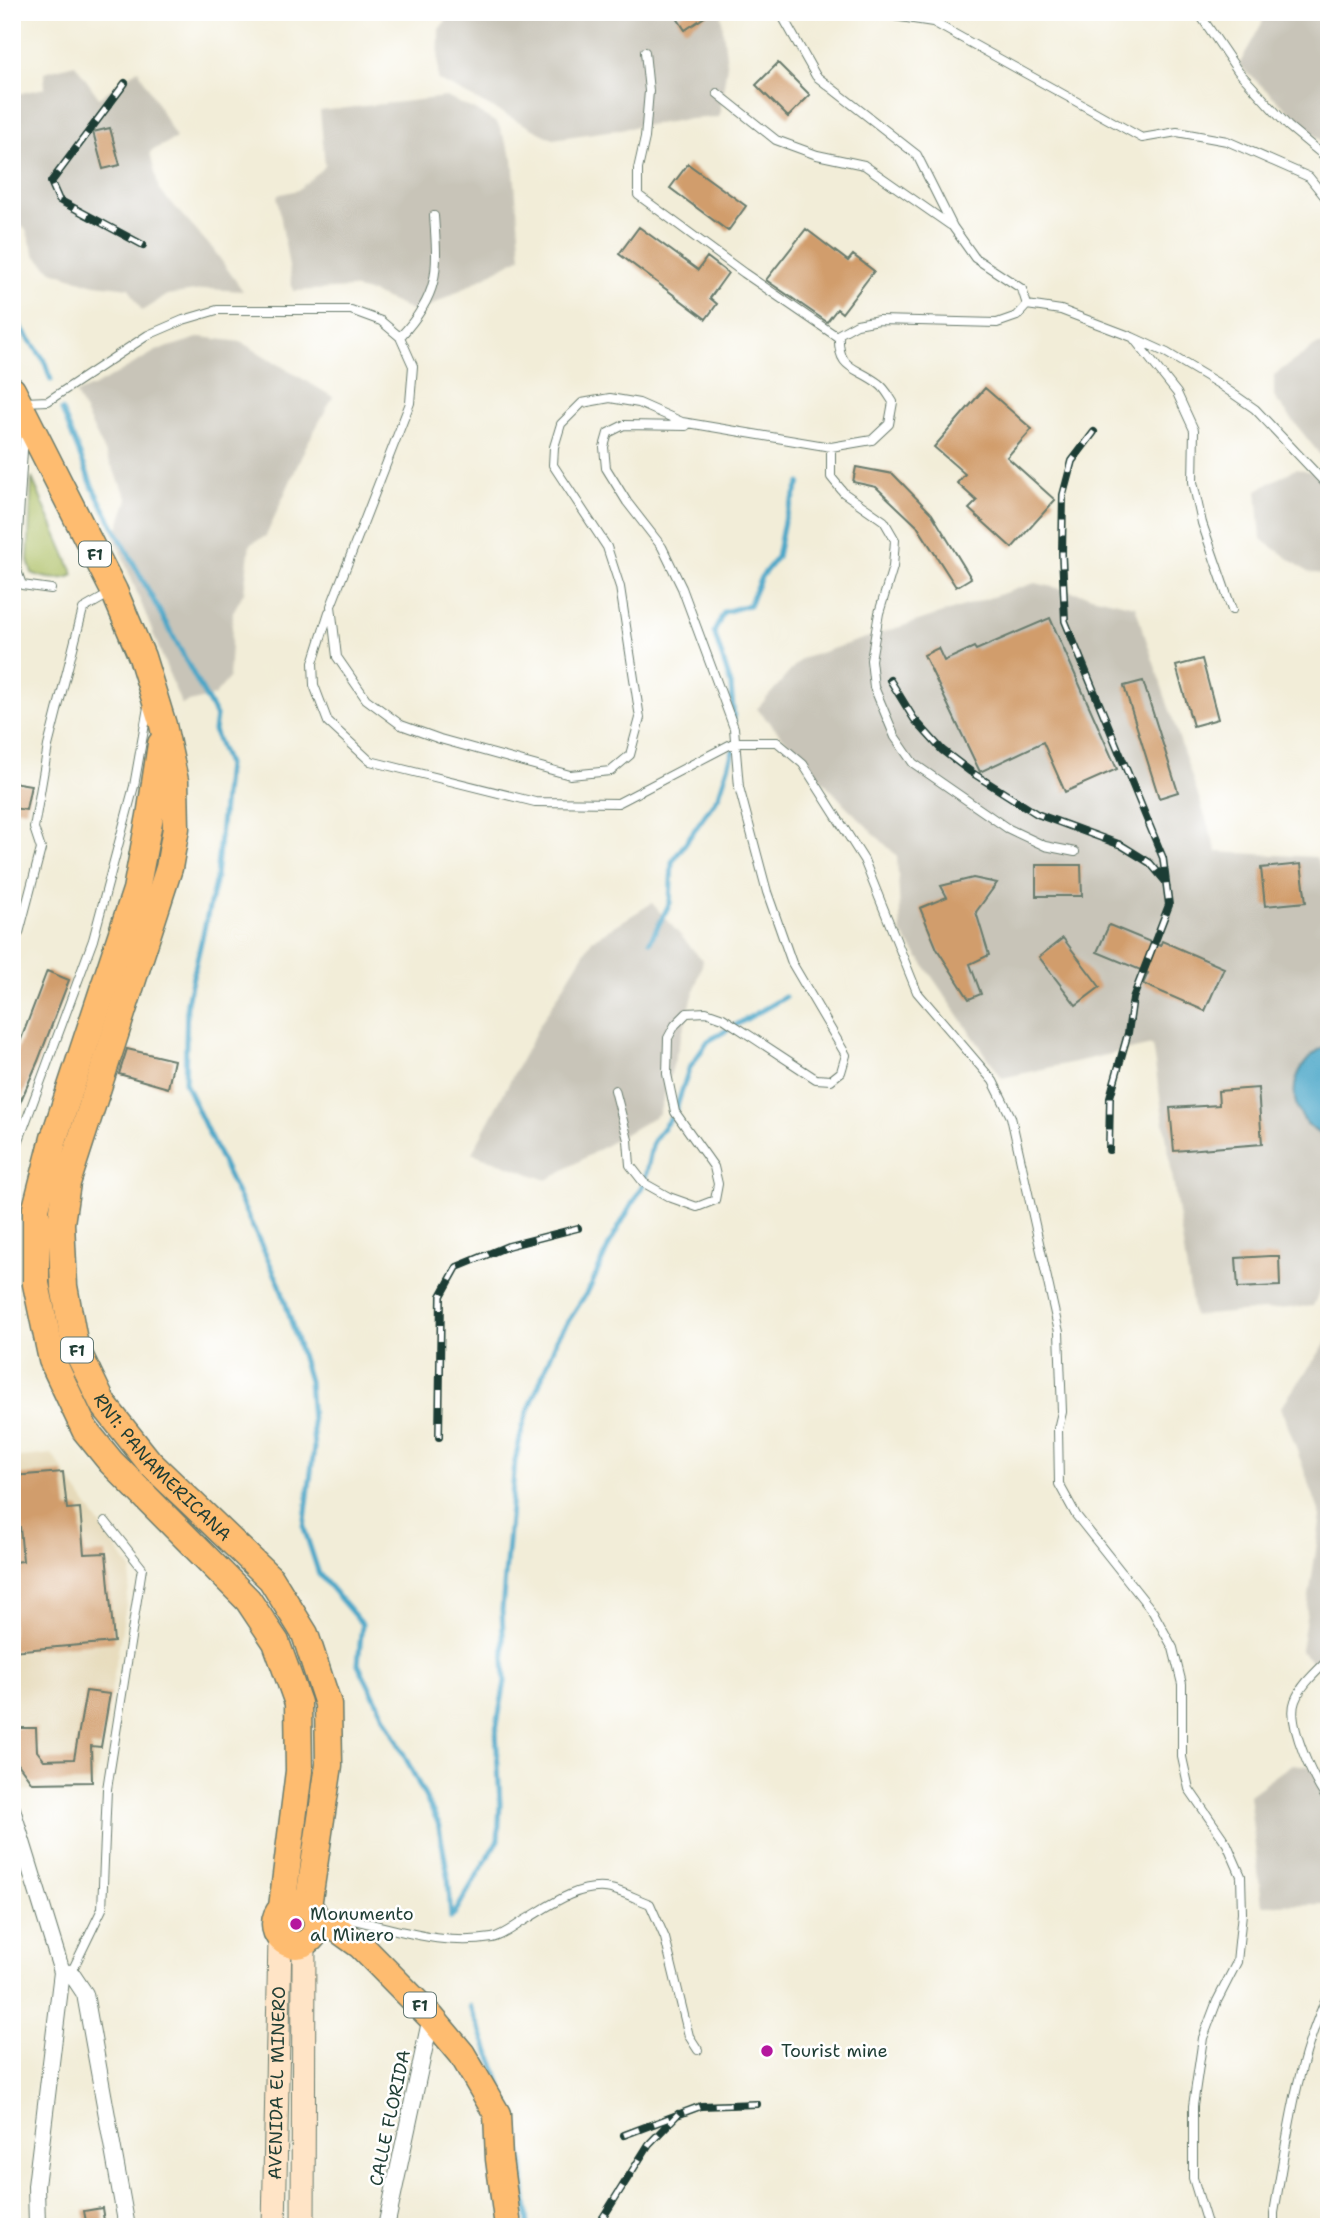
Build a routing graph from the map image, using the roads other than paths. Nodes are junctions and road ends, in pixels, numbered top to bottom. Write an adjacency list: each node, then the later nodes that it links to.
1 (780, 12): 9 (lane)
2 (868, 12): 7 (lane)
3 (1198, 12): 6 (lane)
4 (645, 52): 13 (lane)
5 (717, 93): 9 (lane)
6 (1329, 160)
7 (1329, 202)
8 (434, 216): 11 (lane)
9 (953, 227): 10 (lane)
10 (1027, 305): 12 (lane); 13 (lane)
11 (400, 337): 14 (lane); 20 (lane)
12 (1132, 337): 17 (lane); 21 (lane)
13 (839, 338): 16 (lane)
14 (17, 402): 18 (lane); 19 (highway, RN1: PANAMERICANA / F1)
15 (703, 426): 16 (lane); 20 (lane); 23 (lane)
16 (831, 447): 24 (lane)
17 (1329, 487)
18 (51, 589)
19 (114, 591): 22 (highway, RN1: PANAMERICANA / F1); 25 (lane)
20 (331, 607): 23 (lane)
21 (1232, 610)
22 (152, 689): 27 (lane); 32 (highway, RN1: PANAMERICANA / F1)
23 (735, 742): 26 (lane); 43 (lane)
24 (1075, 852)
25 (12, 932)
26 (615, 1090)
27 (12, 1159)
28 (105, 1521): 33 (lane)
29 (1329, 1659): 30 (lane)
30 (1329, 1802)
31 (12, 1809): 33 (street)
32 (301, 1922): 35 (highway, F1); 36 (lane); 39 (main road, AVENIDA EL MINERO); 40 (main road, AVENIDA EL MINERO)
33 (67, 1972): 37 (street); 38 (street)
34 (1329, 1993): 44 (lane)
35 (431, 2017): 41 (street, CALLE FLORIDA); 42 (highway, F1)
36 (698, 2050)
37 (37, 2227)
38 (127, 2227)
39 (274, 2227)
40 (303, 2227)
41 (386, 2227)
42 (508, 2227)
43 (1208, 2227)
44 (1274, 2227)

